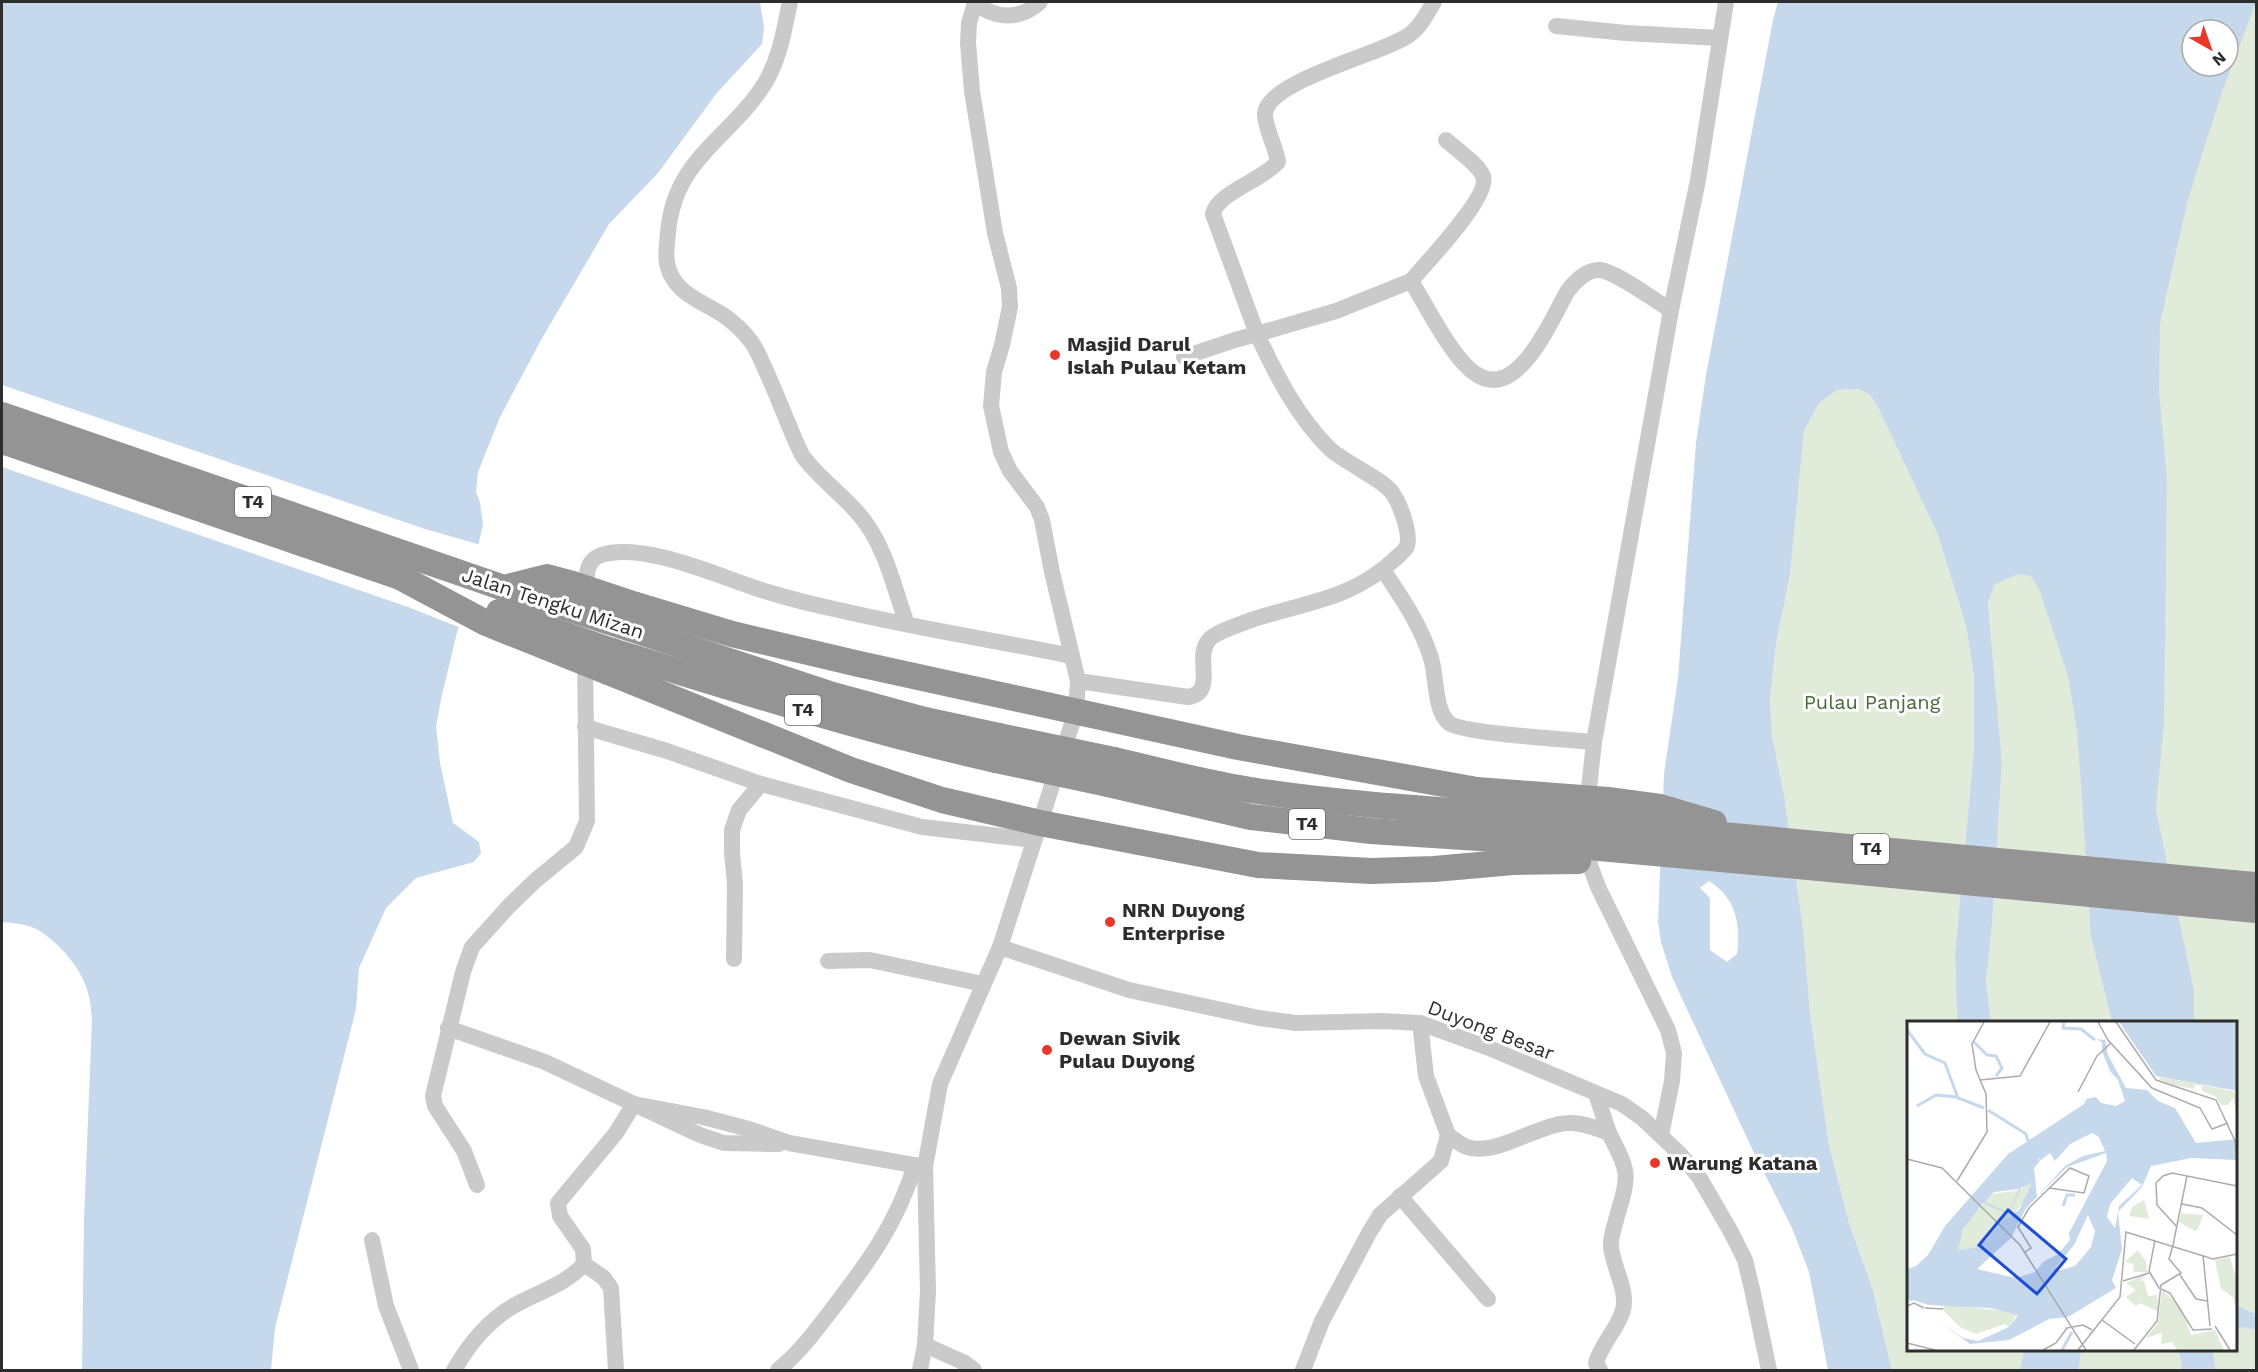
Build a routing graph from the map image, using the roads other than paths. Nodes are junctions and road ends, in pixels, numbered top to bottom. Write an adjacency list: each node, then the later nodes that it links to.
1 (790, 2): 17 (street)
2 (974, 2): 3 (street); 18 (street)
3 (1040, 2)
4 (1434, 2): 11 (street)
5 (1726, 2): 7 (street)
6 (1556, 26): 7 (street)
7 (1720, 38): 10 (street)
8 (1446, 140): 9 (street)
9 (1411, 281): 10 (street); 11 (street)
10 (1671, 310): 23 (street)
11 (1257, 334): 12 (street); 15 (street)
12 (1184, 357)
13 (2, 415): 16 (highway, Jalan Tengku Mizan / T4)
14 (2, 441): 19 (highway, T4, bridge)
15 (1383, 570): 20 (street); 23 (street)
16 (504, 588): 21 (highway, bridge); 24 (highway, Jalan Tengku Mizan / T4, bridge)
17 (907, 624): 18 (street); 22 (street)
18 (1071, 656): 20 (street)
19 (610, 661): 24 (highway, Jalan Tengku Mizan / T4); 28 (highway)
20 (1077, 681): 21 (street)
21 (1076, 711): 27 (highway); 28 (street)
22 (585, 726): 26 (street); 37 (street)
23 (1594, 742): 42 (street)
24 (998, 748): 25 (highway, Jalan Tengku Mizan / T4, bridge)
25 (1111, 772): 27 (highway, T4); 29 (highway, T4)
26 (761, 784): 28 (street); 33 (street)
27 (1514, 804): 30 (highway, T4, bridge)
28 (1037, 832): 29 (highway); 32 (street)
29 (1512, 851): 30 (highway, T4, bridge)
30 (2239, 892): 31 (highway, T4)
31 (2256, 910)
32 (1000, 946): 35 (street); 36 (street, Duyong Besar)
33 (734, 959)
34 (828, 961): 35 (street)
35 (983, 984): 43 (street)
36 (1420, 1023): 38 (street, Duyong Besar); 41 (street)
37 (448, 1028): 39 (street); 44 (street)
38 (1596, 1094): 40 (street); 42 (street, Duyong Besar)
39 (634, 1104): 43 (street); 47 (street)
40 (1609, 1133): 41 (street); 57 (street)
41 (1448, 1135): 45 (street)
42 (1661, 1135): 58 (street, Duyong Besar)
43 (920, 1166): 49 (street); 54 (street)
44 (477, 1185)
45 (1400, 1196): 48 (street); 50 (street)
46 (372, 1240): 51 (street)
47 (584, 1264): 52 (street); 53 (street)
48 (1488, 1299)
49 (925, 1346): 55 (street); 56 (street)
50 (1309, 1367)
51 (411, 1371)
52 (454, 1371)
53 (616, 1371)
54 (778, 1371)
55 (920, 1371)
56 (974, 1371)
57 (1600, 1371)
58 (1769, 1371)

